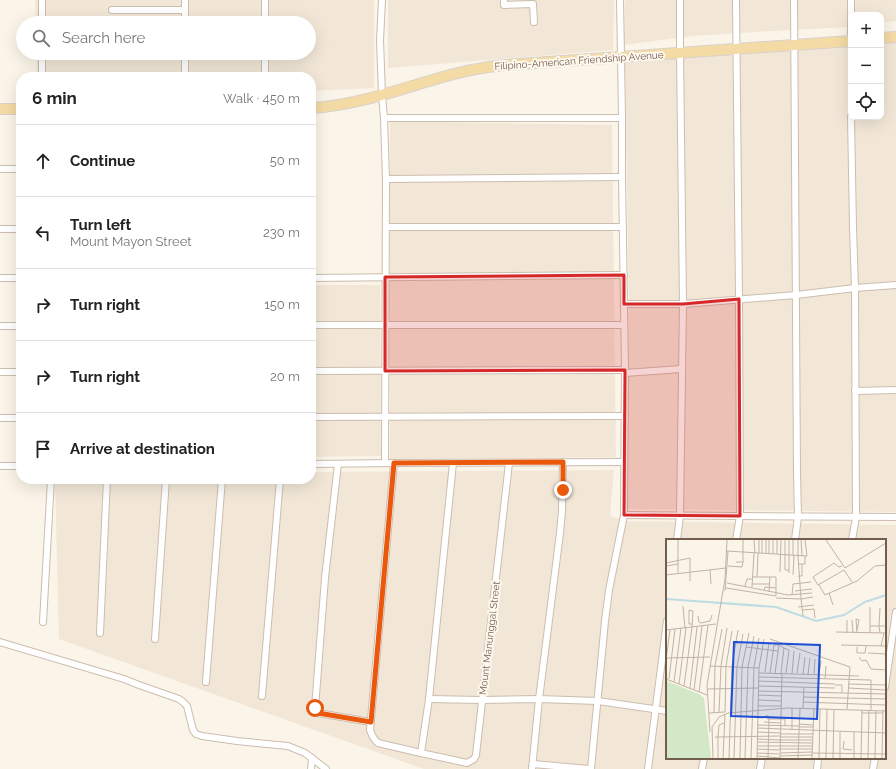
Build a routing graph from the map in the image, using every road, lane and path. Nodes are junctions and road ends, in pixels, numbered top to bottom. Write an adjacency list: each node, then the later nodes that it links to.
1 (42, 0): 14 (street)
2 (185, 0): 12 (street)
3 (265, 0): 16 (street)
4 (382, 0): 31 (street)
5 (504, 0): 17 (street)
6 (620, 0): 24 (street)
7 (680, 0): 23 (street)
8 (736, 0): 22 (street)
9 (794, 0): 21 (street)
10 (851, 0): 13 (street)
11 (112, 10): 12 (street)
12 (185, 10): 15 (street)
13 (851, 12)
14 (42, 16)
15 (185, 16)
16 (265, 16)
17 (534, 22)
18 (896, 37): 19 (main road)
19 (884, 38)
20 (848, 41): 21 (main road, Filipino-American Friendship Avenue)
21 (794, 45): 22 (main road, Filipino-American Friendship Avenue); 53 (street)
22 (736, 48): 23 (main road, Filipino-American Friendship Avenue); 54 (street)
23 (680, 52): 24 (main road, Filipino-American Friendship Avenue); 56 (street)
24 (620, 56): 31 (main road, Filipino-American Friendship Avenue); 36 (street)
25 (42, 60): 28 (street)
26 (185, 60): 29 (street)
27 (265, 60): 30 (street)
28 (42, 72)
29 (185, 72)
30 (265, 72)
31 (382, 95): 32 (main road, Filipino-American Friendship Avenue); 35 (street)
32 (316, 108)
33 (0, 109): 34 (main road)
34 (16, 109)
35 (384, 118): 36 (street); 41 (street)
36 (622, 118): 40 (street)
37 (851, 120): 52 (street)
38 (0, 169): 39 (street)
39 (16, 169)
40 (622, 178): 41 (street); 43 (street)
41 (386, 179): 42 (street)
42 (386, 226): 43 (street); 47 (street)
43 (623, 227): 46 (street)
44 (0, 229): 45 (street)
45 (16, 229)
46 (624, 275): 47 (street); 55 (street)
47 (385, 277): 50 (street); 58 (street)
48 (0, 278): 49 (street)
49 (16, 278)
50 (316, 278)
51 (896, 286): 52 (street)
52 (855, 288): 53 (street); 69 (street)
53 (796, 295): 54 (street); 93 (street)
54 (739, 299): 56 (street); 92 (street)
55 (624, 304): 56 (street); 59 (street)
56 (683, 304): 62 (street)
57 (316, 325): 58 (street)
58 (385, 325): 59 (street); 63 (street)
59 (624, 325): 65 (street)
60 (0, 326): 61 (street)
61 (16, 326)
62 (681, 369): 65 (street); 91 (street)
63 (385, 370): 64 (street); 65 (street); 70 (street)
64 (316, 371)
65 (625, 371): 71 (street)
66 (0, 372): 67 (street)
67 (16, 372)
68 (896, 390): 69 (street)
69 (855, 391): 94 (street)
70 (385, 416): 71 (street); 72 (street); 78 (street)
71 (625, 416): 77 (street)
72 (316, 417)
73 (0, 418): 74 (street)
74 (16, 418)
75 (510, 462): 76 (street); 80 (street); 111 (street, Mount Manunggal Street)
76 (563, 462): 77 (street); 110 (street)
77 (624, 462): 90 (street)
78 (385, 463): 79 (street); 82 (street)
79 (394, 463): 80 (street); 115 (street)
80 (453, 463): 109 (street)
81 (316, 464): 82 (street)
82 (338, 464): 115 (street)
83 (0, 466): 84 (street)
84 (16, 466)
85 (51, 484): 101 (street)
86 (107, 484): 103 (street)
87 (166, 484): 104 (street)
88 (222, 484): 107 (street)
89 (280, 484): 108 (street)
90 (624, 515): 91 (street); 112 (street)
91 (680, 516): 92 (street); 96 (street)
92 (740, 516): 93 (street); 97 (street)
93 (798, 517): 94 (street); 98 (street)
94 (856, 517): 95 (street); 99 (street)
95 (896, 517)
96 (677, 539)
97 (736, 539)
98 (795, 539)
99 (852, 539)
100 (896, 612): 106 (street)
101 (43, 622)
102 (666, 629): 113 (street)
103 (100, 633)
104 (154, 639)
105 (0, 642): 117 (street)
106 (886, 680)
107 (206, 682)
108 (262, 696)
109 (429, 699): 111 (street); 116 (street)
110 (539, 699): 111 (street); 112 (street); 122 (street)
111 (481, 700): 116 (street, Mount Manunggal Street)
112 (598, 701): 113 (street); 125 (street)
113 (656, 710): 114 (street); 126 (street)
114 (666, 711)
115 (371, 722): 116 (street)
116 (421, 753)
117 (312, 758): 123 (street); 124 (street)
118 (704, 759): 127 (street)
119 (762, 759): 128 (street)
120 (818, 759): 129 (street)
121 (875, 759): 130 (street)
122 (532, 766): 125 (street)
123 (311, 769)
124 (326, 769)
125 (590, 769)
126 (648, 769)
127 (702, 769)
128 (760, 769)
129 (817, 769)
130 (873, 769)

